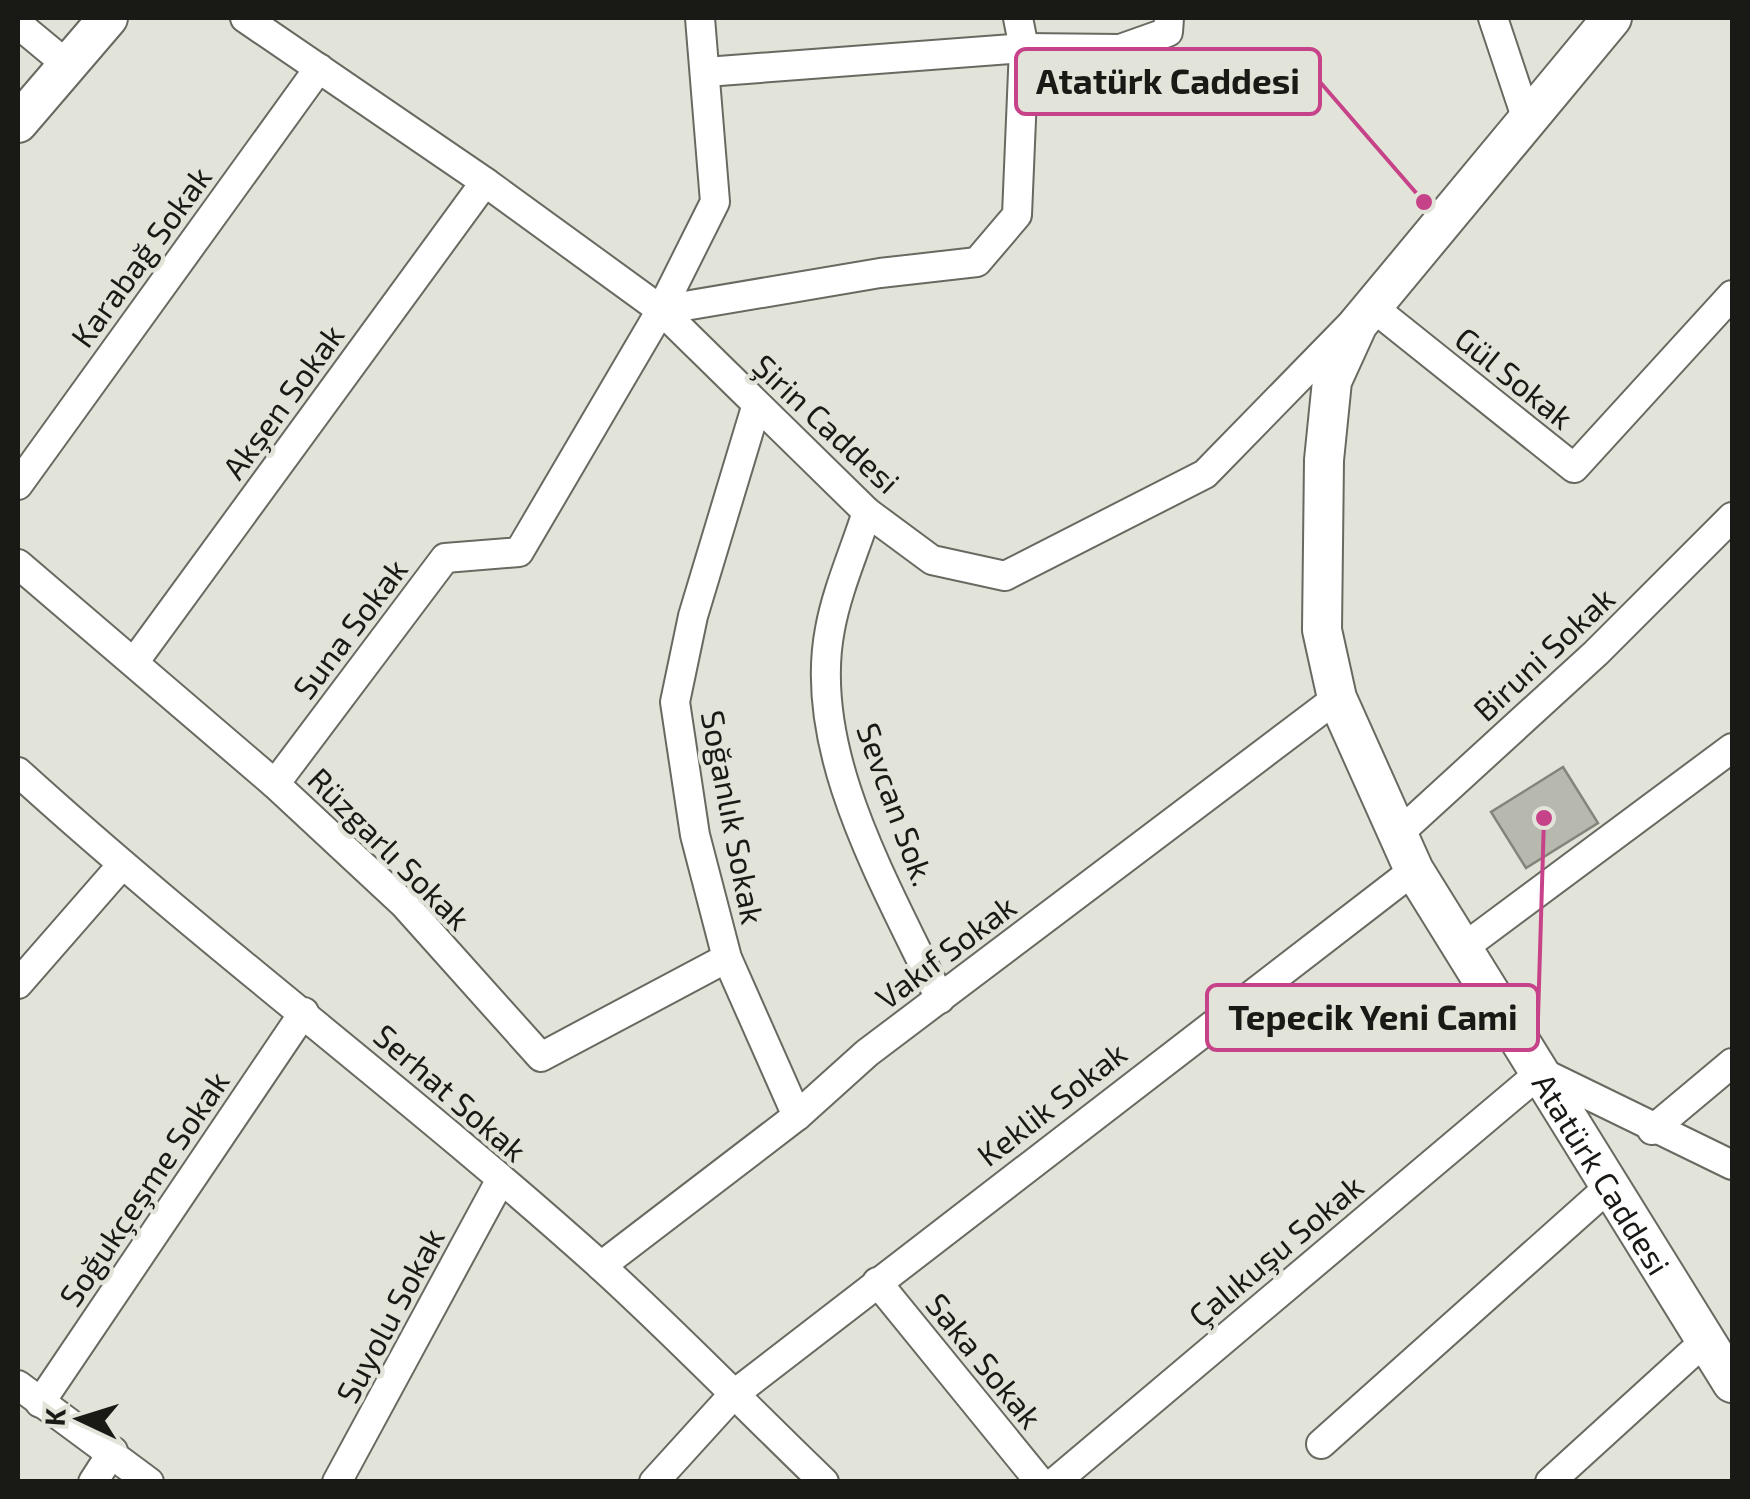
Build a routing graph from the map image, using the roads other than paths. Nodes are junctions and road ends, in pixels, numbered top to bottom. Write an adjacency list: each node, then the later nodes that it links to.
1 (108, 18): 10 (main road)
2 (245, 18): 11 (street, Şirin Caddesi)
3 (700, 18): 12 (street)
4 (1018, 18): 9 (street)
5 (1169, 18): 9 (street)
6 (1493, 18): 13 (street)
7 (1612, 18): 13 (main road, Atatürk Caddesi)
8 (18, 24): 10 (street)
9 (1024, 48): 12 (street); 18 (street)
10 (65, 62): 14 (main road)
11 (319, 68): 15 (street, Şirin Caddesi); 20 (street, Karabağ Sokak)
12 (706, 72): 18 (street)
13 (1527, 120): 17 (main road, Atatürk Caddesi)
14 (18, 123)
15 (485, 182): 18 (street, Şirin Caddesi); 24 (street, Akşen Sokak)
16 (1732, 295): 17 (street, Gül Sokak)
17 (1370, 306): 21 (street, Şirin Caddesi); 25 (main road, Atatürk Caddesi)
18 (661, 310): 19 (street, Şirin Caddesi); 28 (street, Suna Sokak)
19 (756, 407): 21 (street, Şirin Caddesi); 33 (street, Soğanlık Sokak)
20 (18, 485)
21 (866, 512): 35 (street, Sevcan Sok.)
22 (1732, 517): 29 (street, Biruni Sokak)
23 (18, 564): 24 (street, Rüzgarlı Sokak)
24 (135, 662): 28 (street, Rüzgarlı Sokak)
25 (1337, 698): 29 (main road, Atatürk Caddesi); 35 (street, Vakıf Sokak)
26 (1732, 748): 32 (street)
27 (18, 772): 30 (street, Serhat Sokak)
28 (275, 784): 33 (street, Rüzgarlı Sokak)
29 (1397, 836): 31 (main road, Atatürk Caddesi)
30 (122, 866): 34 (street); 36 (street, Serhat Sokak)
31 (1414, 870): 32 (main road, Atatürk Caddesi); 45 (street, Keklik Sokak)
32 (1463, 948): 38 (main road, Atatürk Caddesi)
33 (727, 958): 39 (street, Soğanlık Sokak)
34 (18, 984)
35 (940, 999): 39 (street, Vakıf Sokak)
36 (304, 1012): 42 (street, Serhat Sokak); 50 (street, Soğukçeşme Sokak)
37 (1732, 1063): 40 (street)
38 (1540, 1072): 40 (street); 43 (main road, Atatürk Caddesi); 59 (street, Çalıkuşu Sokak)
39 (796, 1116): 44 (street, Vakıf Sokak)
40 (1652, 1130): 41 (street)
41 (1732, 1166)
42 (500, 1180): 44 (street, Serhat Sokak); 55 (street, Suyolu Sokak)
43 (1609, 1187): 46 (main road, Atatürk Caddesi); 51 (street)
44 (601, 1266): 49 (street, Serhat Sokak)
45 (877, 1282): 49 (street, Keklik Sokak); 58 (street, Saka Sokak)
46 (1706, 1340): 48 (main road, Atatürk Caddesi); 60 (street)
47 (18, 1384): 50 (street)
48 (1732, 1384)
49 (733, 1394): 56 (street, Keklik Sokak); 57 (street, Serhat Sokak)
50 (40, 1402): 52 (street)
51 (1321, 1444)
52 (113, 1451): 53 (street); 54 (street)
53 (93, 1482)
54 (148, 1482)
55 (337, 1482)
56 (654, 1482)
57 (824, 1482)
58 (1040, 1482)
59 (1055, 1482)
60 (1550, 1482)

